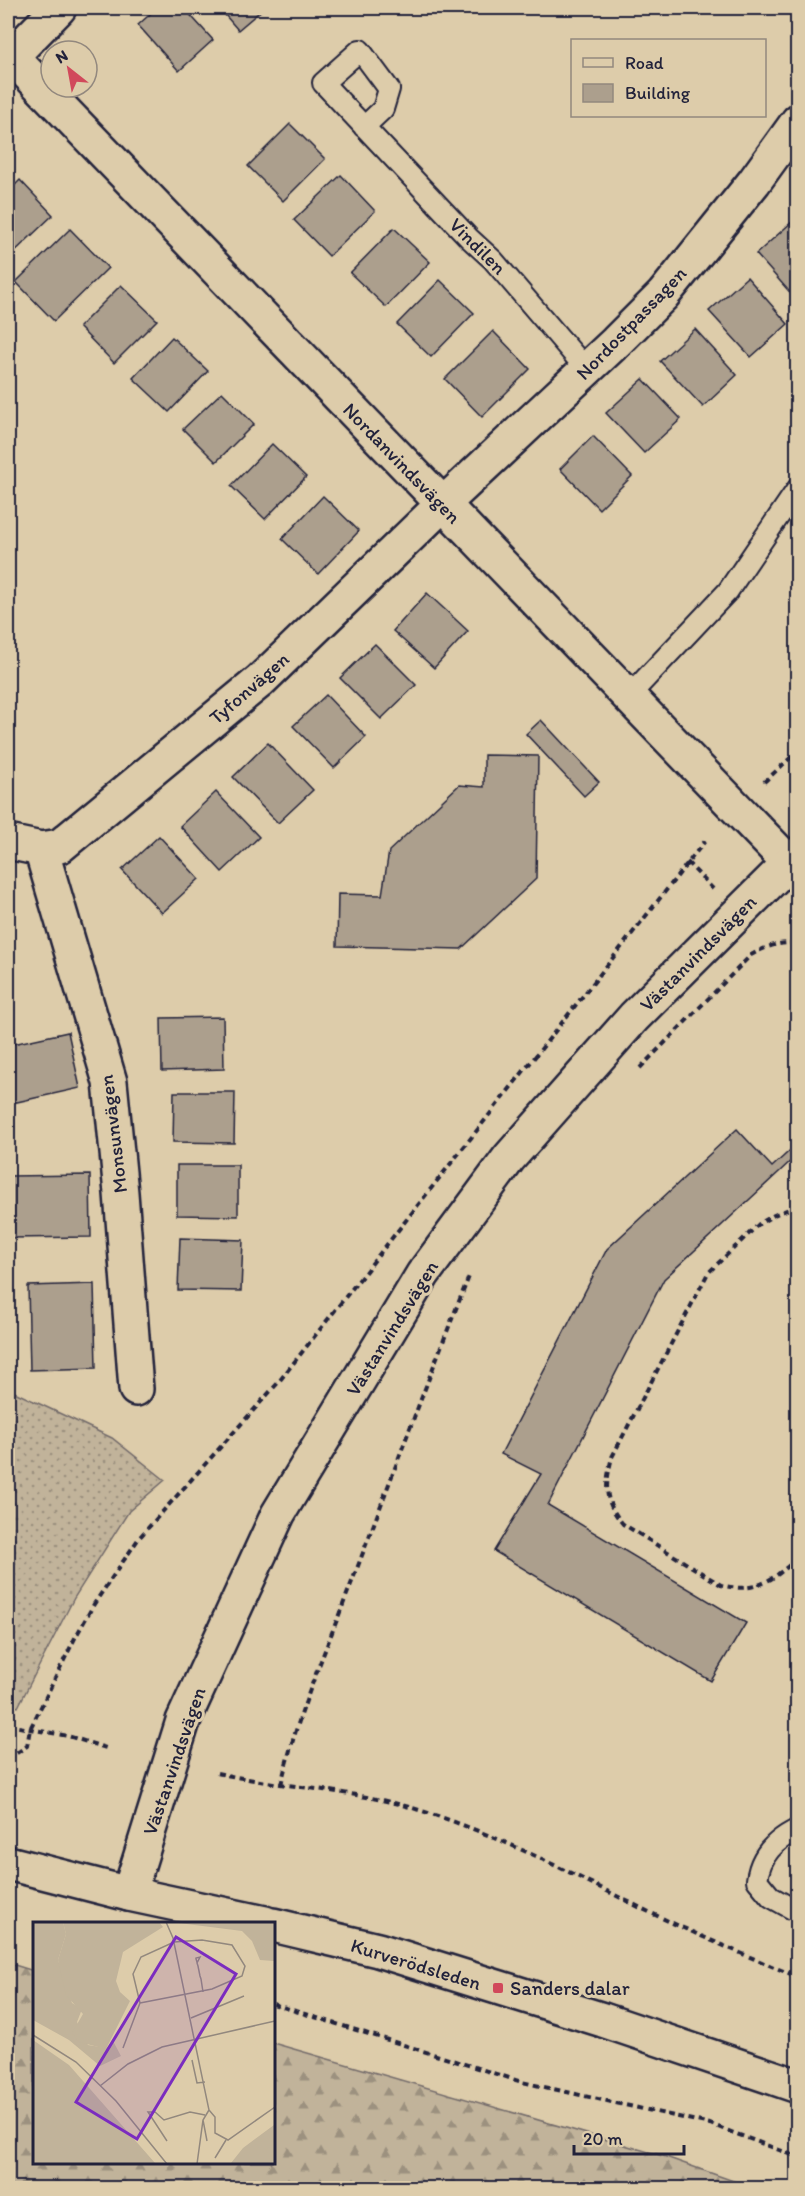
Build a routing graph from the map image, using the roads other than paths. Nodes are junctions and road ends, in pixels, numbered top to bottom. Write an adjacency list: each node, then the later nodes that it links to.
1 (59, 8): 2 (street)
2 (8, 56): 7 (street, Nordanvindsvägen)
3 (798, 121): 5 (street, Nordostpassagen)
4 (364, 128): 5 (lane, Vindilen)
5 (587, 370): 7 (street, Nordostpassagen)
6 (798, 488): 8 (lane)
7 (443, 504): 8 (street, Nordanvindsvägen); 10 (street, Tyfonvägen)
8 (629, 696): 11 (street, Nordanvindsvägen)
9 (8, 842): 10 (street)
10 (40, 849): 12 (street, Monsunvägen)
11 (795, 863): 15 (street, Västanvindsvägen)
12 (136, 1389)
13 (798, 1829): 16 (lane)
14 (8, 1863): 15 (street)
15 (129, 1894): 17 (street)
16 (798, 1912)
17 (260, 1922)
18 (274, 1925): 19 (street, Kurverödsleden)
19 (798, 2086)

